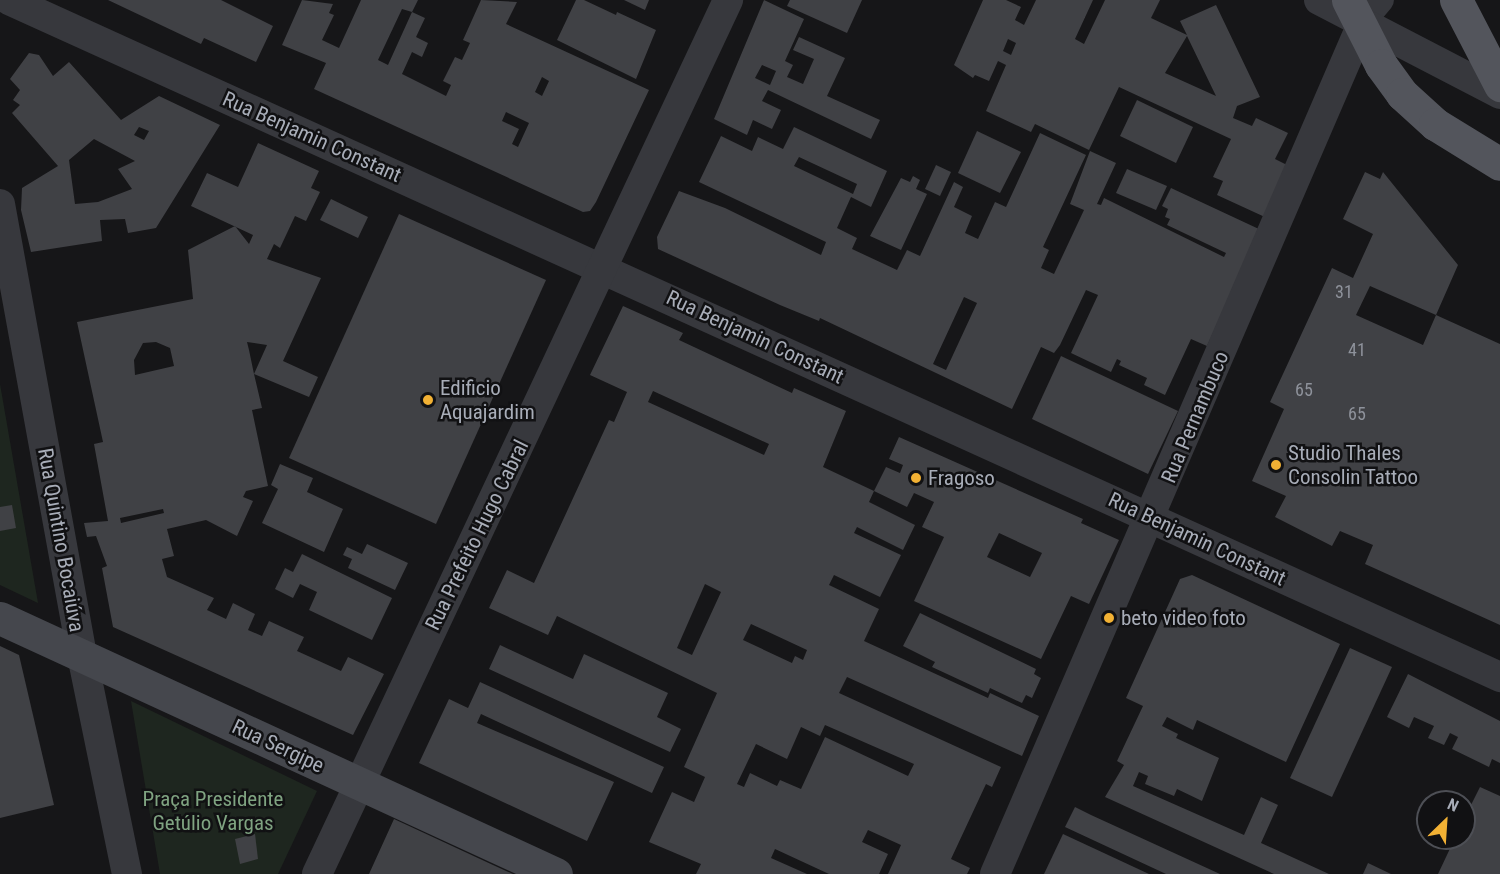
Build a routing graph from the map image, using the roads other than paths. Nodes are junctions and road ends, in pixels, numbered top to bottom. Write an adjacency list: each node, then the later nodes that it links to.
1 (9, 0): 10 (street, Rua Benjamin Constant)
2 (728, 0): 10 (street, Rua Prefeito Hugo Cabral)
3 (1319, 0): 5 (street)
4 (1456, 0): 6 (main road)
5 (1364, 8): 7 (street); 8 (main road); 11 (street, Rua Pernambuco)
6 (1500, 85)
7 (1500, 94)
8 (1500, 164)
9 (0, 204): 13 (street, Rua Quintino Bocaiúva)
10 (605, 268): 11 (street, Rua Benjamin Constant); 15 (street, Rua Prefeito Hugo Cabral)
11 (1152, 519): 14 (street, Rua Benjamin Constant); 19 (street, Rua Pernambuco)
12 (0, 618): 13 (main road, Rua Sergipe)
13 (82, 655): 15 (main road, Rua Sergipe); 16 (street, Rua Quintino Bocaiúva)
14 (1500, 677)
15 (358, 784): 17 (street, Rua Prefeito Hugo Cabral); 18 (main road, Rua Sergipe)
16 (127, 874)
17 (317, 874)
18 (556, 874)
19 (995, 874)

